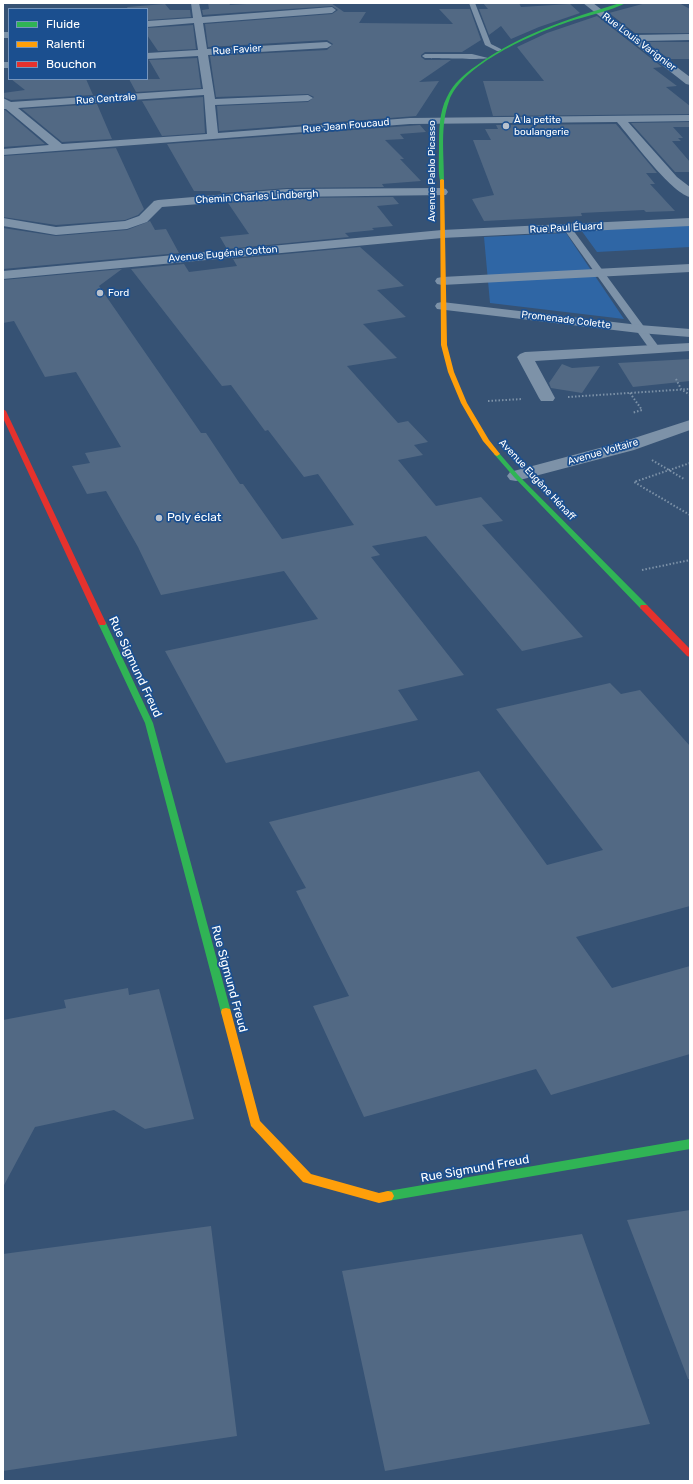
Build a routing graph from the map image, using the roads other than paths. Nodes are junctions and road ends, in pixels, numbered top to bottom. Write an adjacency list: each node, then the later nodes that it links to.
1 (195, 3): 7 (street)
2 (472, 3): 12 (lane)
3 (587, 3): 6 (street, Rue Louis Varignier)
4 (624, 3): 6 (main road, Avenue Pablo Picasso)
5 (332, 10): 7 (street)
6 (598, 11): 10 (street, Rue Louis Varignier); 12 (main road, Avenue Pablo Picasso)
7 (198, 20): 8 (street); 13 (street)
8 (148, 24)
9 (690, 37): 10 (street)
10 (634, 38): 17 (street, Rue Louis Varignier)
11 (327, 45): 13 (street, Rue Favier)
12 (499, 50): 16 (main road, Avenue Pablo Picasso)
13 (202, 52): 14 (street, Rue Favier); 19 (street)
14 (148, 56)
15 (425, 56): 16 (lane)
16 (485, 58): 24 (main road, Avenue Pablo Picasso)
17 (686, 75): 18 (street, Rue Louis Varignier)
18 (690, 82)
19 (210, 97): 20 (street, Rue Centrale); 21 (street, Rue Centrale); 25 (street)
20 (308, 98)
21 (4, 104): 26 (street)
22 (690, 118): 23 (street, Rue Jean Foucaud)
23 (620, 119): 24 (street, Rue Jean Foucaud); 31 (street)
24 (442, 121): 25 (street, Rue Jean Foucaud); 30 (main road, Avenue Pablo Picasso)
25 (213, 137): 26 (street, Rue Jean Foucaud)
26 (59, 148): 27 (street, Rue Jean Foucaud)
27 (3, 152)
28 (371, 181): 29 (street)
29 (381, 192): 30 (street, Chemin Charles Lindbergh); 32 (street, Chemin Charles Lindbergh)
30 (442, 192): 35 (main road, Avenue Pablo Picasso)
31 (690, 193)
32 (3, 222)
33 (690, 222): 34 (street, Rue Paul Éluard)
34 (567, 228): 35 (street, Rue Paul Éluard); 37 (lane)
35 (442, 234): 38 (street, Avenue Eugénie Cotton); 39 (main road, Avenue Eugène Hénaff)
36 (690, 268): 37 (street)
37 (600, 273): 39 (street); 41 (lane)
38 (3, 275)
39 (442, 281): 40 (main road, Avenue Eugène Hénaff)
40 (442, 306): 41 (street, Promenade Colette); 48 (main road, Avenue Eugène Hénaff)
41 (639, 329): 42 (street, Promenade Colette); 44 (lane)
42 (688, 333)
43 (690, 347): 44 (street)
44 (655, 349): 45 (street)
45 (547, 398)
46 (3, 411): 50 (main road, Rue Sigmund Freud)
47 (690, 425): 48 (street, Avenue Voltaire)
48 (516, 476): 49 (main road, Avenue Eugène Hénaff)
49 (690, 654)
50 (690, 1144)

